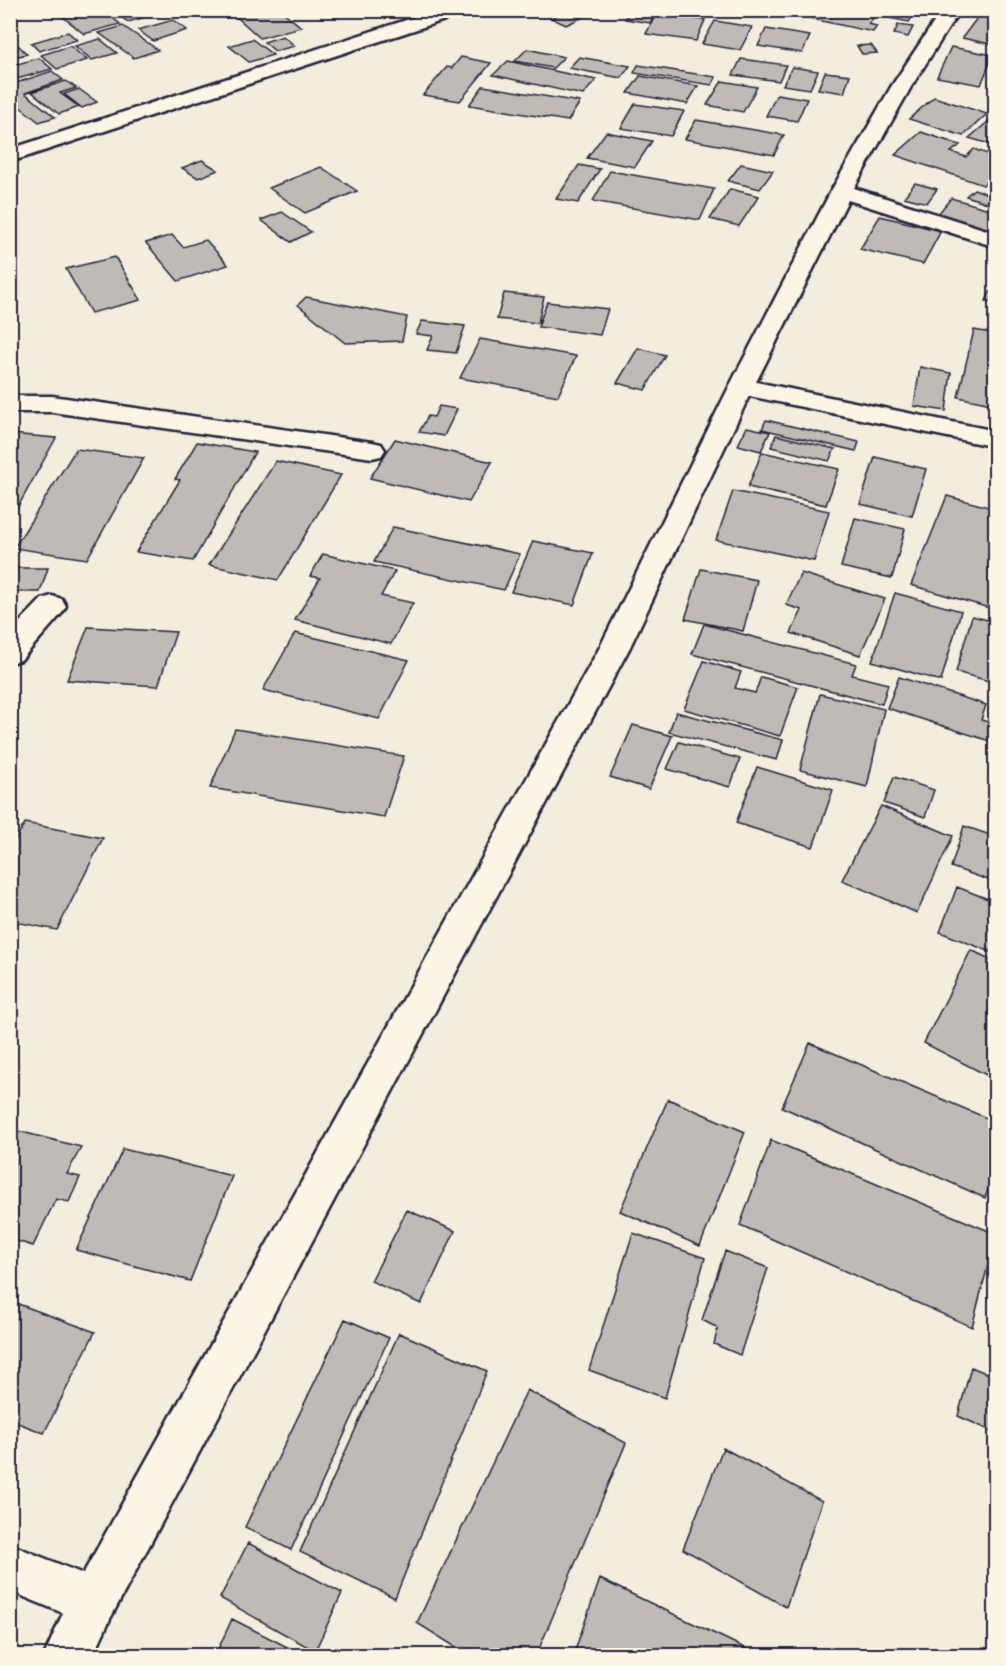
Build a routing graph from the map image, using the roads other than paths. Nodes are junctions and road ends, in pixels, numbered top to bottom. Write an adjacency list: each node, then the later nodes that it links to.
1 (457, 10): 3 (street)
2 (951, 10): 4 (street)
3 (10, 156)
4 (842, 191): 5 (street); 6 (street)
5 (996, 240)
6 (741, 387): 8 (street); 13 (street)
7 (10, 404): 9 (street)
8 (996, 439)
9 (372, 450)
10 (52, 606): 11 (street)
11 (10, 652)
12 (10, 1567): 13 (street)
13 (93, 1602): 14 (street)
14 (68, 1656)

